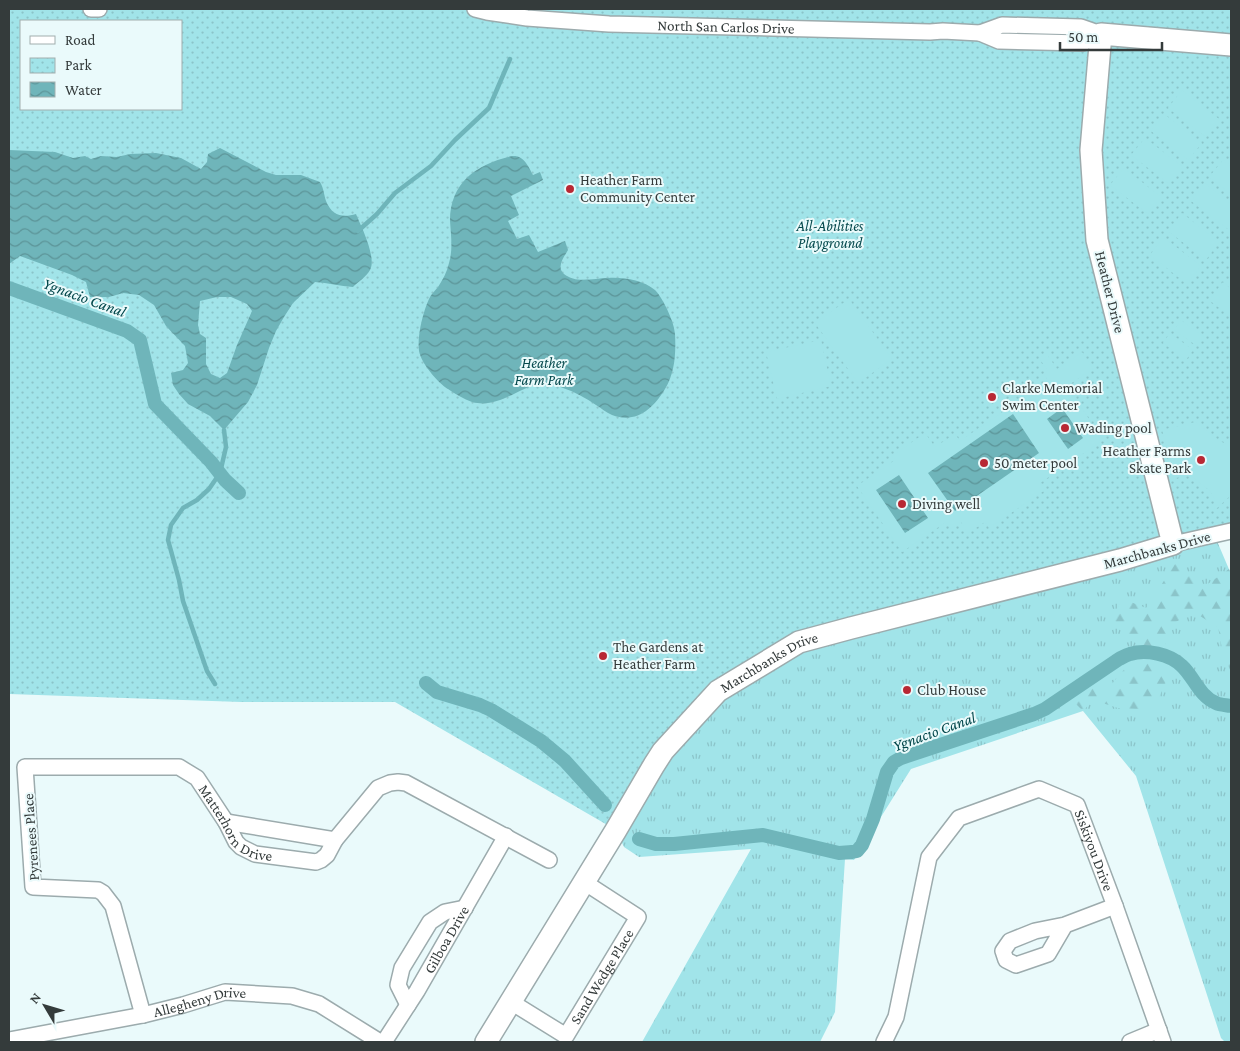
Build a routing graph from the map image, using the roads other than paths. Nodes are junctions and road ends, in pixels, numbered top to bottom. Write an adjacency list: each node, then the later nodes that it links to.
1 (91, 9): 2 (street)
2 (99, 9)
3 (475, 9): 4 (street, North San Carlos Drive)
4 (1101, 34): 5 (street, North San Carlos Drive); 7 (street, Heather Drive)
5 (1231, 45)
6 (1231, 531): 7 (street, Marchbanks Drive)
7 (1174, 544): 13 (street, Marchbanks Drive)
8 (26, 767): 9 (street, Matterhorn Drive); 19 (street, Pyrenees Place)
9 (226, 822): 11 (street); 11 (street, Matterhorn Drive)
10 (506, 836): 11 (street, Matterhorn Drive); 12 (street, Matterhorn Drive); 15 (street, Gilboa Drive)
11 (335, 840)
12 (549, 860)
13 (584, 882): 17 (street, Marchbanks Drive); 17 (street, Sand Wedge Place)
14 (1114, 906): 16 (street); 20 (street, Siskiyou Drive); 25 (street, Siskiyou Drive)
15 (466, 908): 18 (street, Gilboa Drive); 18 (street)
16 (1065, 925)
17 (511, 1002): 24 (street, Marchbanks Drive)
18 (408, 1006): 23 (street, Gilboa Drive)
19 (138, 1016): 21 (street, Allegheny Drive); 22 (street, Allegheny Drive)
20 (1161, 1036): 26 (street)
21 (13, 1039)
22 (380, 1042)
23 (384, 1042)
24 (486, 1042)
25 (884, 1042)
26 (1130, 1042)

